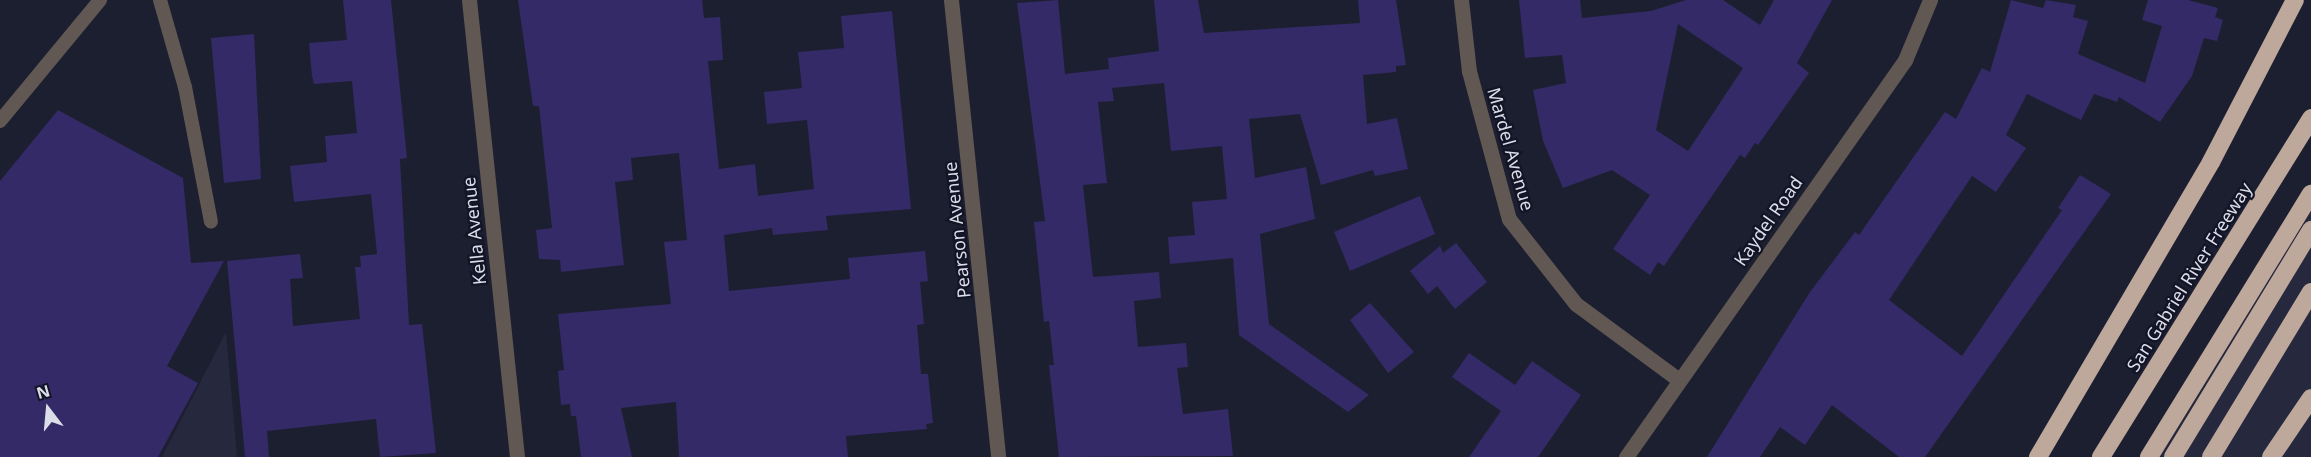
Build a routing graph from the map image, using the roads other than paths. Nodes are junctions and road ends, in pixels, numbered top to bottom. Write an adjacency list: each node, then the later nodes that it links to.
1 (100, 0): 9 (lane)
2 (160, 0): 11 (lane)
3 (469, 0): 16 (street, Kella Avenue)
4 (951, 0): 17 (street, Pearson Avenue)
5 (1461, 0): 14 (street, Mardel Avenue)
6 (1930, 0): 14 (street, Kaydel Road)
7 (2295, 0): 19 (highway)
8 (2311, 118): 20 (highway, San Gabriel River Freeway)
9 (0, 121)
10 (2311, 194): 21 (highway)
11 (211, 222)
12 (2311, 230): 22 (highway)
13 (2311, 292): 23 (highway)
14 (1679, 380): 18 (street, Kaydel Road)
15 (2311, 398): 24 (highway)
16 (517, 457)
17 (998, 457)
18 (1626, 457)
19 (2038, 457)
20 (2101, 457)
21 (2150, 457)
22 (2173, 457)
23 (2211, 457)
24 (2271, 457)

